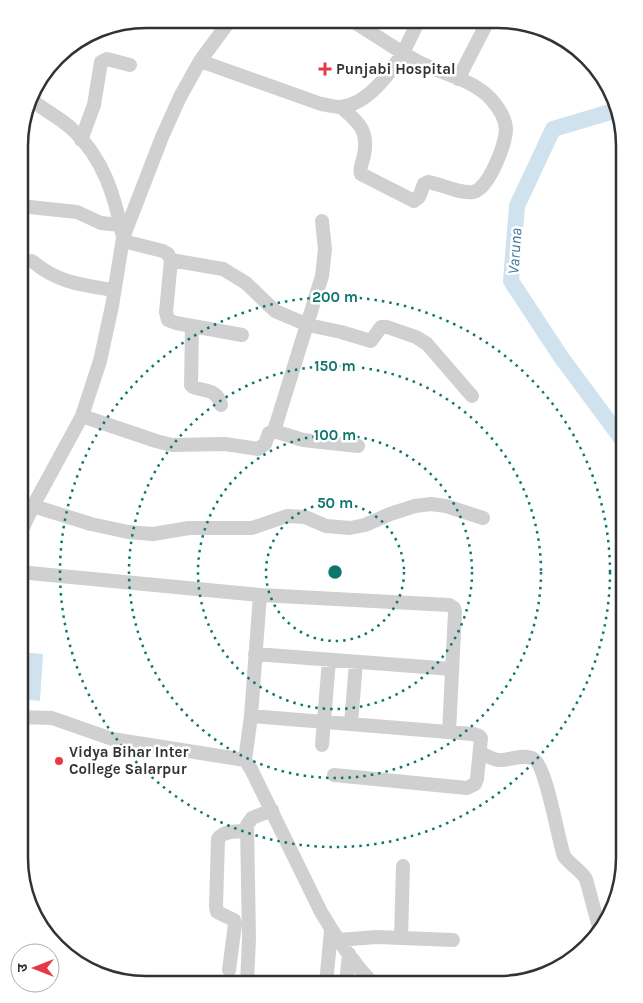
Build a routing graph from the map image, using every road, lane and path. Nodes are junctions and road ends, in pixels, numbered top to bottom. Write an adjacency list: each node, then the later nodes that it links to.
1 (225, 28): 6 (street)
2 (364, 28): 5 (street)
3 (415, 28): 5 (street)
4 (485, 28): 8 (street)
5 (403, 53): 8 (street); 10 (street)
6 (200, 62): 10 (street); 14 (street)
7 (130, 65): 11 (street)
8 (458, 79): 10 (street)
9 (36, 102): 11 (street)
10 (342, 107)
11 (82, 140): 14 (street)
12 (28, 207): 14 (street)
13 (322, 222): 18 (street)
14 (122, 235): 15 (street); 17 (street)
15 (171, 260): 18 (street); 19 (street)
16 (32, 261): 17 (street)
17 (114, 290): 23 (street)
18 (308, 325): 21 (street); 24 (street)
19 (192, 326): 20 (street); 22 (street)
20 (242, 335)
21 (472, 396)
22 (221, 405)
23 (82, 416): 24 (street); 26 (street)
24 (274, 431): 25 (street)
25 (358, 446)
26 (33, 506): 27 (street); 28 (street)
27 (28, 517)
28 (483, 518)
29 (28, 573): 30 (street)
30 (260, 595): 31 (street); 34 (street)
31 (255, 654): 32 (street); 35 (street)
32 (329, 660): 33 (street); 37 (street)
33 (356, 662): 34 (street); 38 (street)
34 (452, 669): 39 (street)
35 (251, 716): 37 (street); 42 (street)
36 (28, 717): 42 (street)
37 (323, 722): 38 (street); 40 (street)
38 (351, 724): 39 (street)
39 (448, 732): 41 (street)
40 (322, 744)
41 (480, 752): 43 (street); 47 (street)
42 (245, 760): 44 (street)
43 (334, 775)
44 (272, 810): 45 (street); 48 (street)
45 (247, 831): 52 (street); 53 (street)
46 (403, 866): 49 (street)
47 (597, 921)
48 (335, 935): 49 (street); 51 (street); 54 (street)
49 (401, 938): 50 (street)
50 (453, 940)
51 (349, 954): 55 (street); 56 (street)
52 (229, 970)
53 (248, 976)
54 (327, 976)
55 (347, 976)
56 (367, 976)

